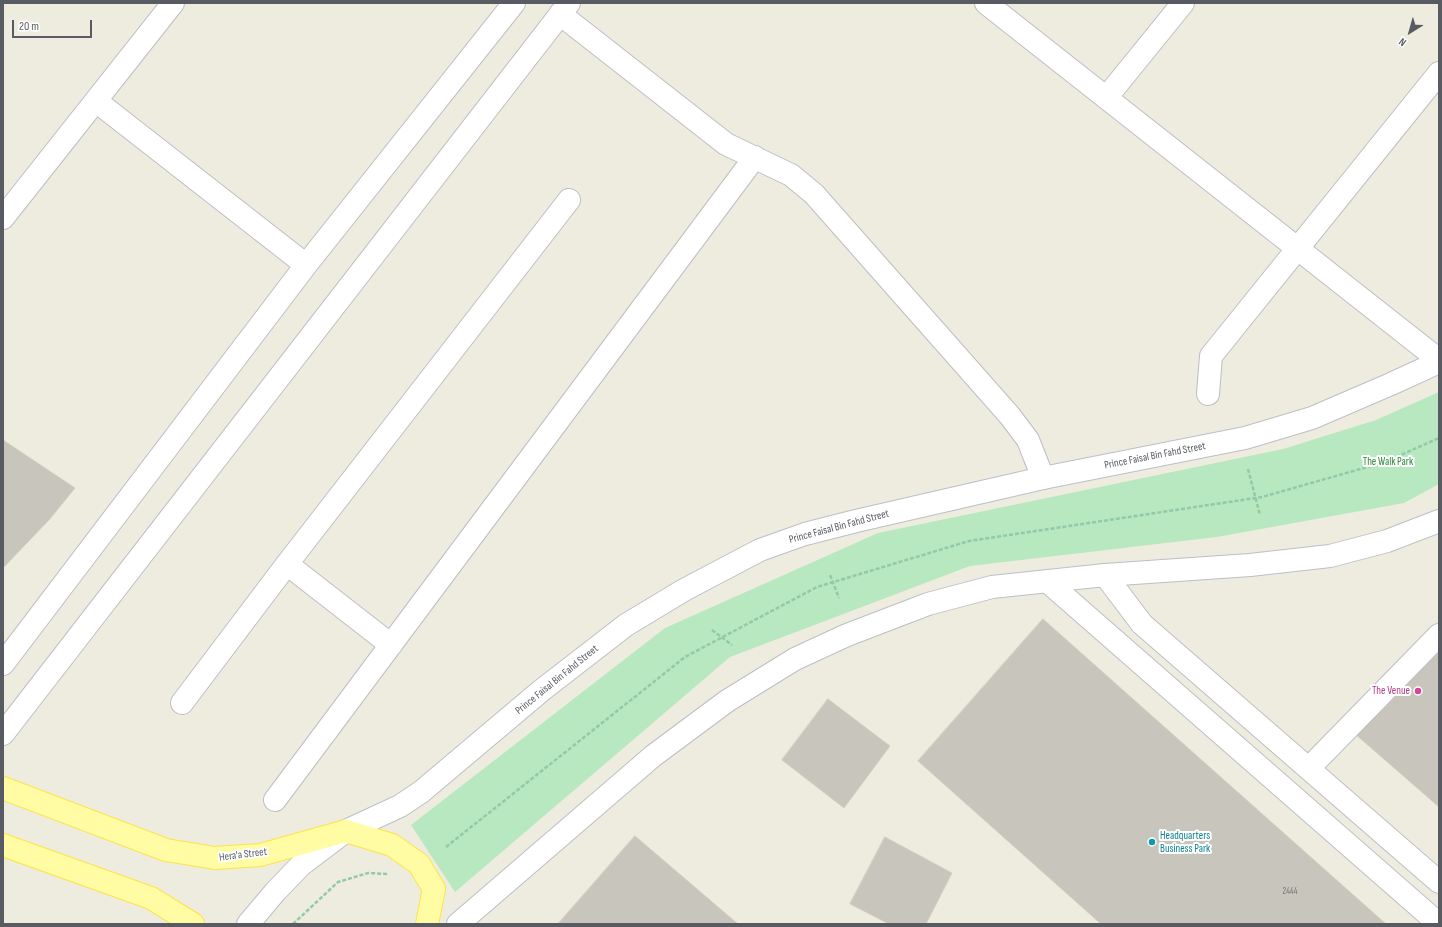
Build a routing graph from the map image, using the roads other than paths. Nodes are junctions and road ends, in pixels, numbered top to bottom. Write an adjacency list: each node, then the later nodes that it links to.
1 (173, 3): 8 (street)
2 (514, 3): 13 (street)
3 (986, 3): 7 (street)
4 (1183, 3): 7 (street)
5 (565, 9): 9 (street); 25 (street)
6 (1439, 73): 12 (street)
7 (1106, 98): 12 (street)
8 (96, 101): 11 (street); 13 (street)
9 (755, 157): 16 (street); 22 (street)
10 (569, 200): 18 (street)
11 (3, 218)
12 (1297, 249): 14 (street); 15 (street)
13 (306, 265): 23 (street)
14 (1439, 361): 16 (street, Prince Faisal Bin Fahd Street)
15 (1208, 394)
16 (1042, 478): 29 (street, Prince Faisal Bin Fahd Street)
17 (1439, 521): 19 (street)
18 (287, 564): 22 (street); 24 (street)
19 (1105, 576): 20 (street); 26 (street)
20 (1048, 582): 35 (street); 36 (street)
21 (1439, 635): 26 (street)
22 (391, 645): 28 (street)
23 (3, 664)
24 (182, 703)
25 (3, 734)
26 (1309, 768): 31 (street)
27 (3, 788): 29 (main road, Hera'a Street)
28 (275, 800)
29 (346, 831): 33 (street, Prince Faisal Bin Fahd Street); 34 (main road)
30 (3, 845): 32 (main road)
31 (1439, 882)
32 (193, 924)
33 (248, 924)
34 (427, 924)
35 (458, 924)
36 (1439, 924)

